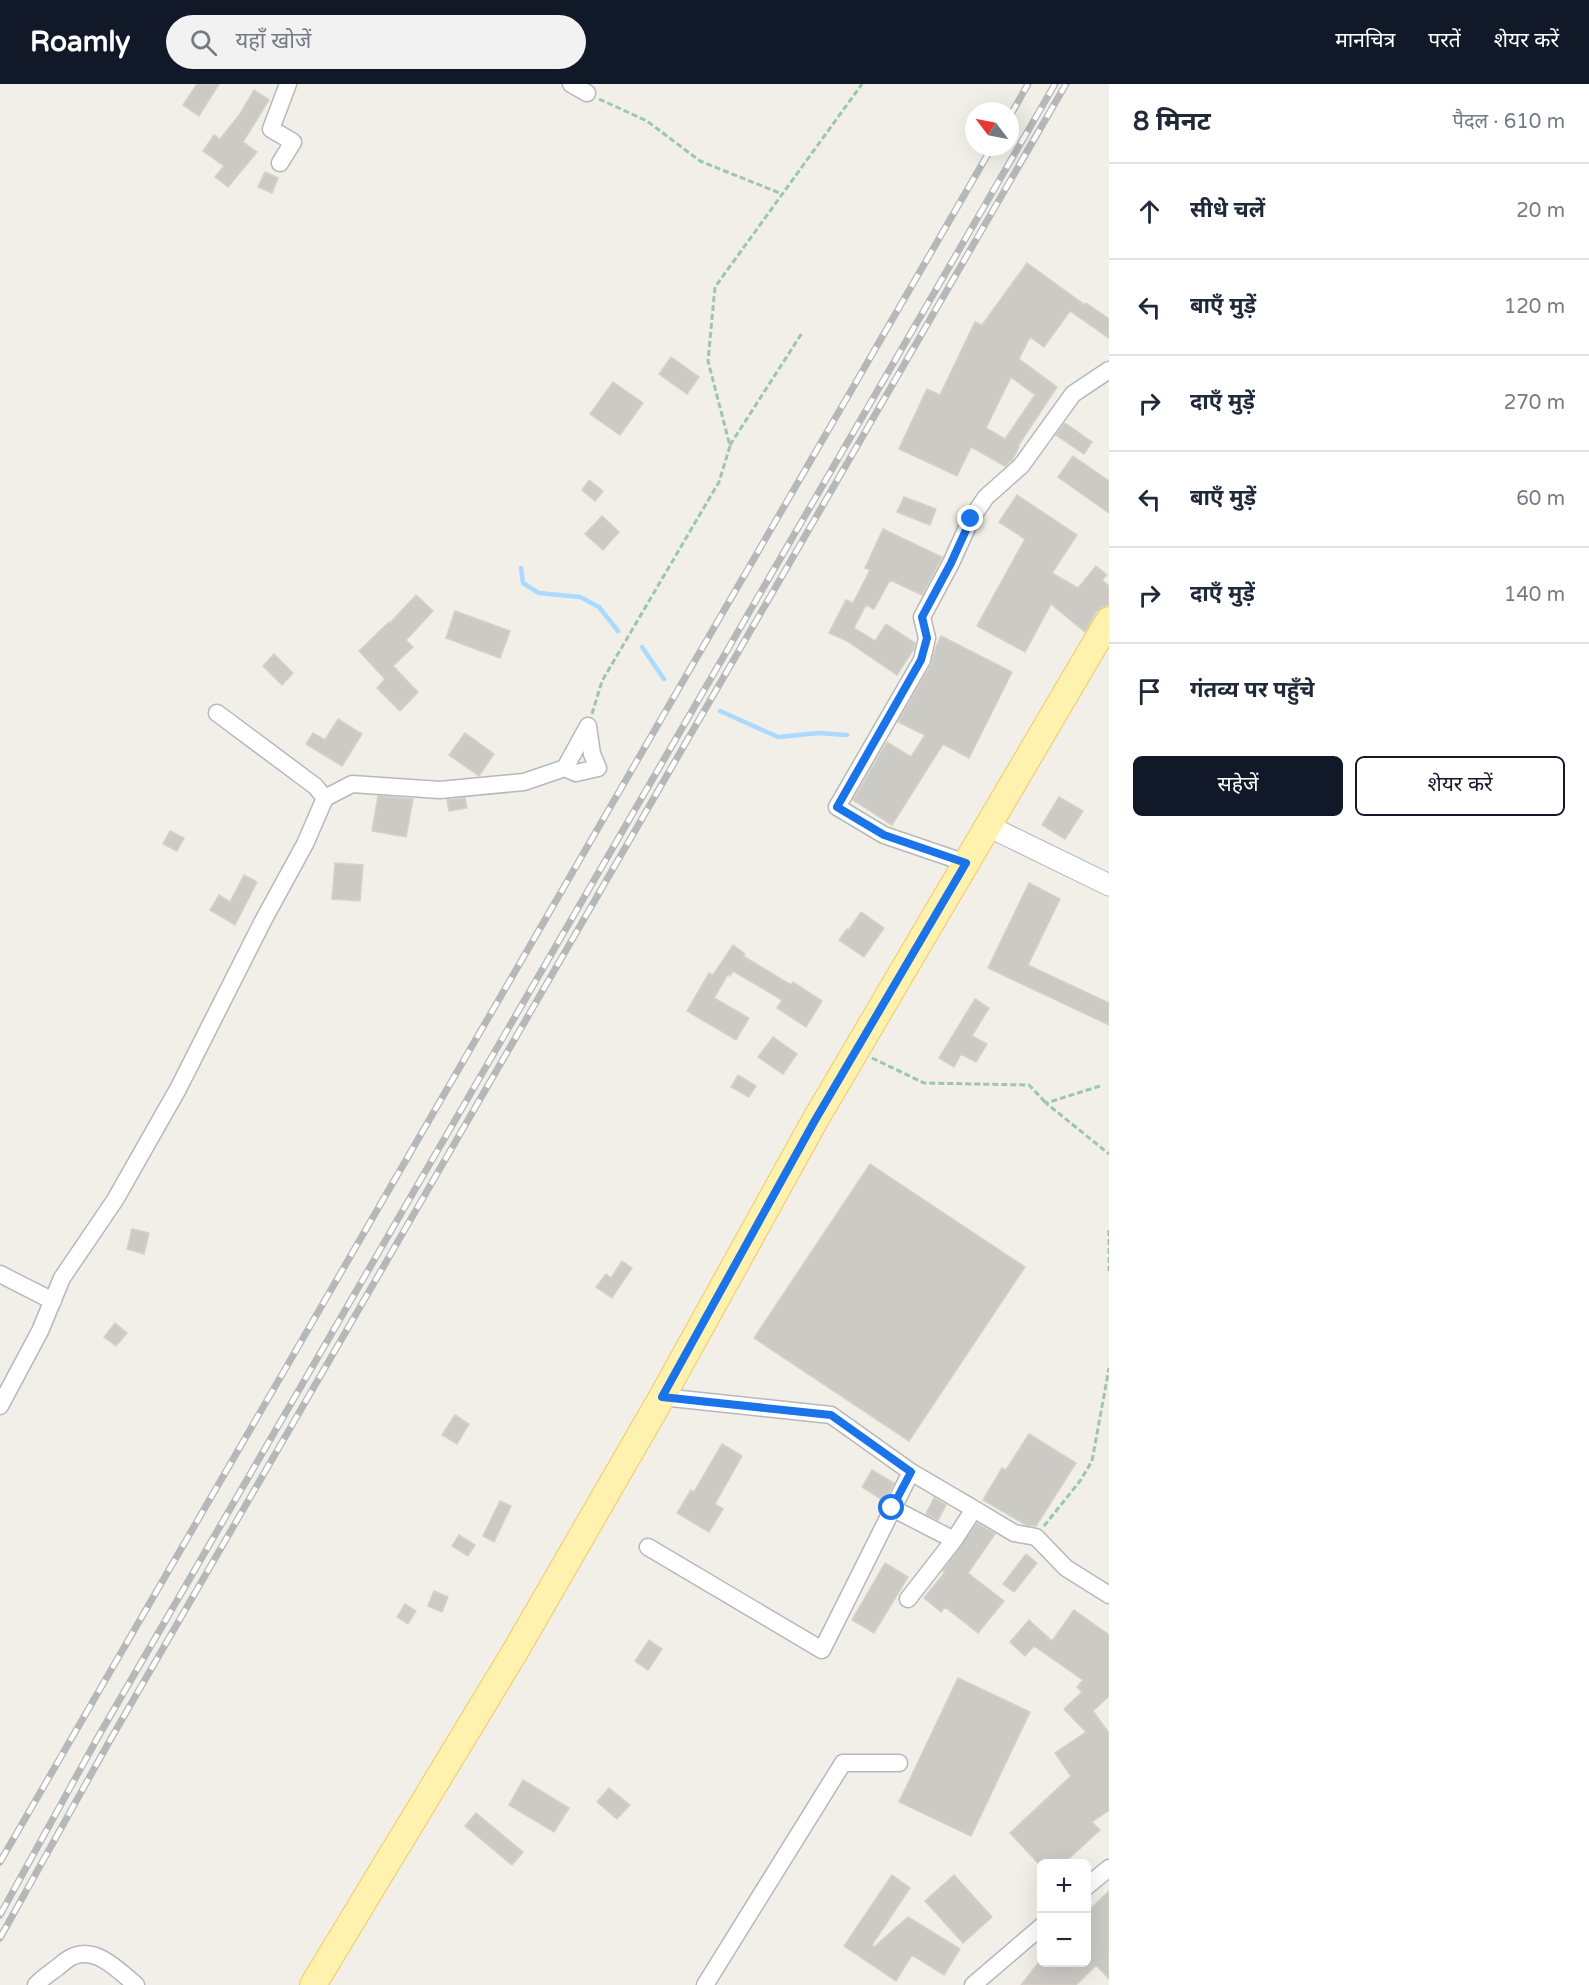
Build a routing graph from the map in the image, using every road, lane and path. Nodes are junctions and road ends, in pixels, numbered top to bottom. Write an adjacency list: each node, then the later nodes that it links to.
1 (288, 84): 5 (street)
2 (571, 84): 4 (street)
3 (862, 84): 6 (path)
4 (587, 93): 6 (path)
5 (280, 163)
6 (782, 194): 9 (path)
7 (802, 333): 9 (path)
8 (1109, 370): 16 (street)
9 (730, 446): 12 (path)
10 (1109, 620): 15 (main road)
11 (217, 713): 14 (street)
12 (588, 726): 13 (street); 13 (street)
13 (565, 768): 14 (street)
14 (325, 798): 25 (street)
15 (988, 826): 16 (main road); 17 (street)
16 (966, 863): 18 (main road)
17 (1109, 885)
18 (856, 1051): 20 (path); 27 (main road)
19 (1100, 1086): 20 (path)
20 (1046, 1103): 21 (path)
21 (1109, 1154)
22 (1109, 1230): 23 (path)
23 (1109, 1271)
24 (0, 1274): 25 (street)
25 (53, 1301): 28 (street)
26 (1109, 1368): 32 (path)
27 (662, 1397): 29 (street); 43 (main road)
28 (0, 1406)
29 (911, 1472): 30 (street); 31 (street)
30 (892, 1508): 33 (street); 34 (street)
31 (974, 1509): 32 (street); 33 (street)
32 (1036, 1537): 35 (street)
33 (954, 1540): 36 (street)
34 (648, 1547)
35 (1109, 1595)
36 (908, 1599)
37 (899, 1763): 44 (street)
38 (1109, 1868): 39 (street)
39 (1091, 1883)
40 (1037, 1929): 45 (street)
41 (36, 1985): 42 (street)
42 (136, 1985)
43 (313, 1985)
44 (705, 1985)
45 (973, 1985)

